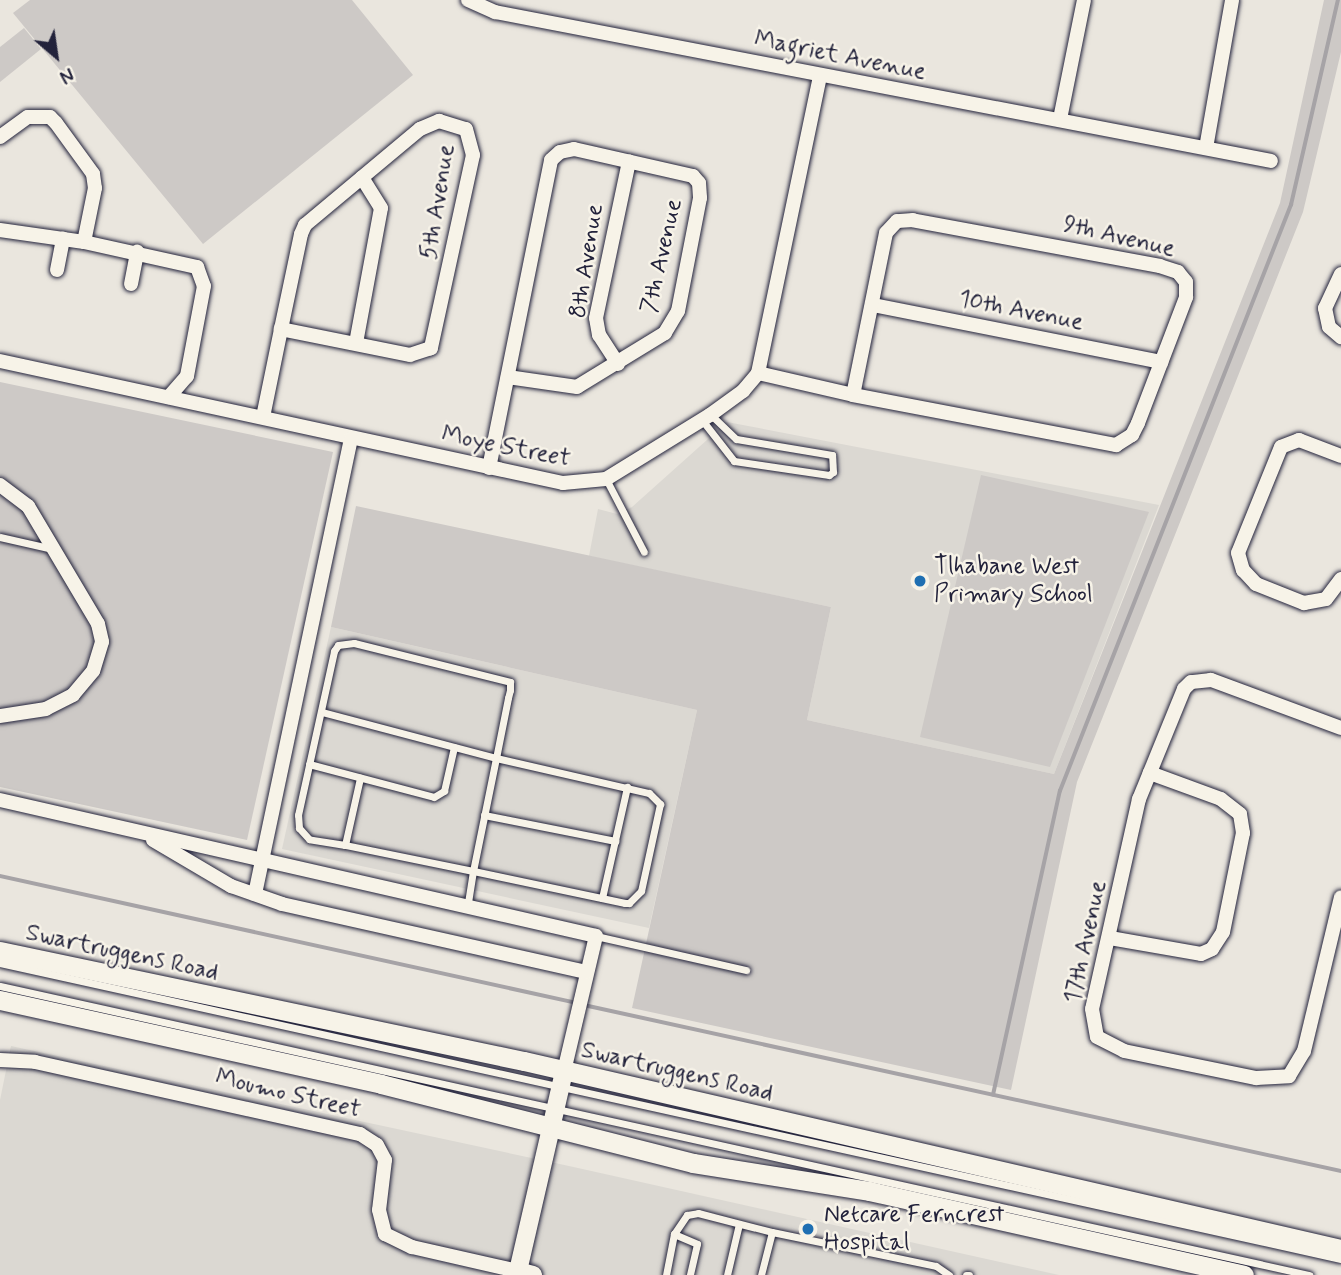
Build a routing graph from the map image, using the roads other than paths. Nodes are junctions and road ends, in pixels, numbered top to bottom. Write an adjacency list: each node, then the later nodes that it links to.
1 (468, 0): 4 (street, Magriet Avenue)
2 (1084, 0): 5 (street)
3 (1232, 0): 7 (street)
4 (820, 76): 5 (street, Magriet Avenue); 25 (street)
5 (1060, 119): 7 (street, Magriet Avenue)
6 (0, 137): 13 (street)
7 (1206, 148): 9 (street, Magriet Avenue)
8 (629, 161): 24 (street, 8th Avenue); 24 (street, 7th Avenue); 26 (street, 7th Avenue)
9 (1270, 161)
10 (362, 178): 19 (street, 5th Avenue); 21 (street); 21 (street, 5th Avenue)
11 (0, 230): 12 (street)
12 (63, 239): 13 (street); 15 (street)
13 (84, 242): 14 (street)
14 (137, 252): 17 (street); 28 (street)
15 (57, 270)
16 (1341, 274): 20 (street)
17 (131, 285)
18 (873, 305): 23 (street, 10th Avenue); 23 (street, 9th Avenue); 27 (street, 9th Avenue)
19 (281, 329): 21 (street, 5th Avenue); 29 (street, 5th Avenue)
20 (1341, 337)
21 (356, 343)
22 (0, 361): 28 (street, Moye Street)
23 (1161, 362): 27 (street, 9th Avenue)
24 (618, 365): 26 (street, 7th Avenue)
25 (758, 373): 27 (street, 9th Avenue); 30 (street, Moye Street)
26 (508, 377): 33 (street, 7th Avenue)
27 (853, 395)
28 (169, 397): 29 (street, Moye Street)
29 (263, 417): 31 (street, Moye Street)
30 (706, 417): 30 (lane); 34 (street, Moye Street)
31 (351, 439): 33 (street, Moye Street); 54 (street)
32 (1341, 456): 39 (street)
33 (489, 468): 34 (street, Moye Street)
34 (606, 479): 38 (lane)
35 (0, 485): 37 (street)
36 (0, 537): 37 (lane)
37 (53, 550): 41 (street)
38 (644, 552)
39 (1341, 579)
40 (321, 712): 43 (lane); 44 (lane); 45 (lane)
41 (0, 716)
42 (1341, 728): 46 (street, 17th Avenue)
43 (454, 747): 44 (lane); 47 (lane)
44 (496, 758): 48 (lane); 50 (lane)
45 (309, 764): 47 (lane); 53 (lane)
46 (1150, 773): 61 (street, 17th Avenue); 61 (street)
47 (360, 778): 53 (lane)
48 (627, 787): 52 (lane); 58 (lane)
49 (0, 800): 51 (street)
50 (484, 815): 52 (lane); 55 (lane)
51 (147, 836): 54 (street); 56 (street)
52 (615, 841): 58 (lane)
53 (345, 845): 55 (lane)
54 (263, 860): 56 (street); 59 (street)
55 (473, 871): 58 (lane); 59 (lane)
56 (255, 894): 65 (street)
57 (1341, 897): 61 (street, 17th Avenue)
58 (602, 898)
59 (466, 908): 60 (street)
60 (596, 936): 64 (lane); 65 (street, Moumo Street)
61 (1110, 938)
62 (0, 951): 69 (main road, Swartruggens Road)
63 (0, 962): 69 (lane)
64 (746, 970)
65 (587, 972): 69 (street, Moumo Street)
66 (0, 986): 70 (lane)
67 (0, 1000): 71 (main road)
68 (0, 1060): 77 (street, Moumo Street)
69 (562, 1079): 70 (street, Moumo Street); 75 (main road, Swartruggens Road); 76 (lane)
70 (557, 1109): 71 (street, Moumo Street); 84 (lane)
71 (553, 1129): 77 (street, Moumo Street); 83 (main road)
72 (739, 1224): 73 (lane); 74 (lane); 80 (lane)
73 (772, 1232): 81 (lane); 82 (lane)
74 (674, 1234): 78 (lane); 79 (lane)
75 (1341, 1249)
76 (1341, 1259)
77 (525, 1273)
78 (666, 1275)
79 (690, 1275)
80 (727, 1275)
81 (761, 1275)
82 (949, 1275)
83 (1244, 1275)
84 (1309, 1275)

